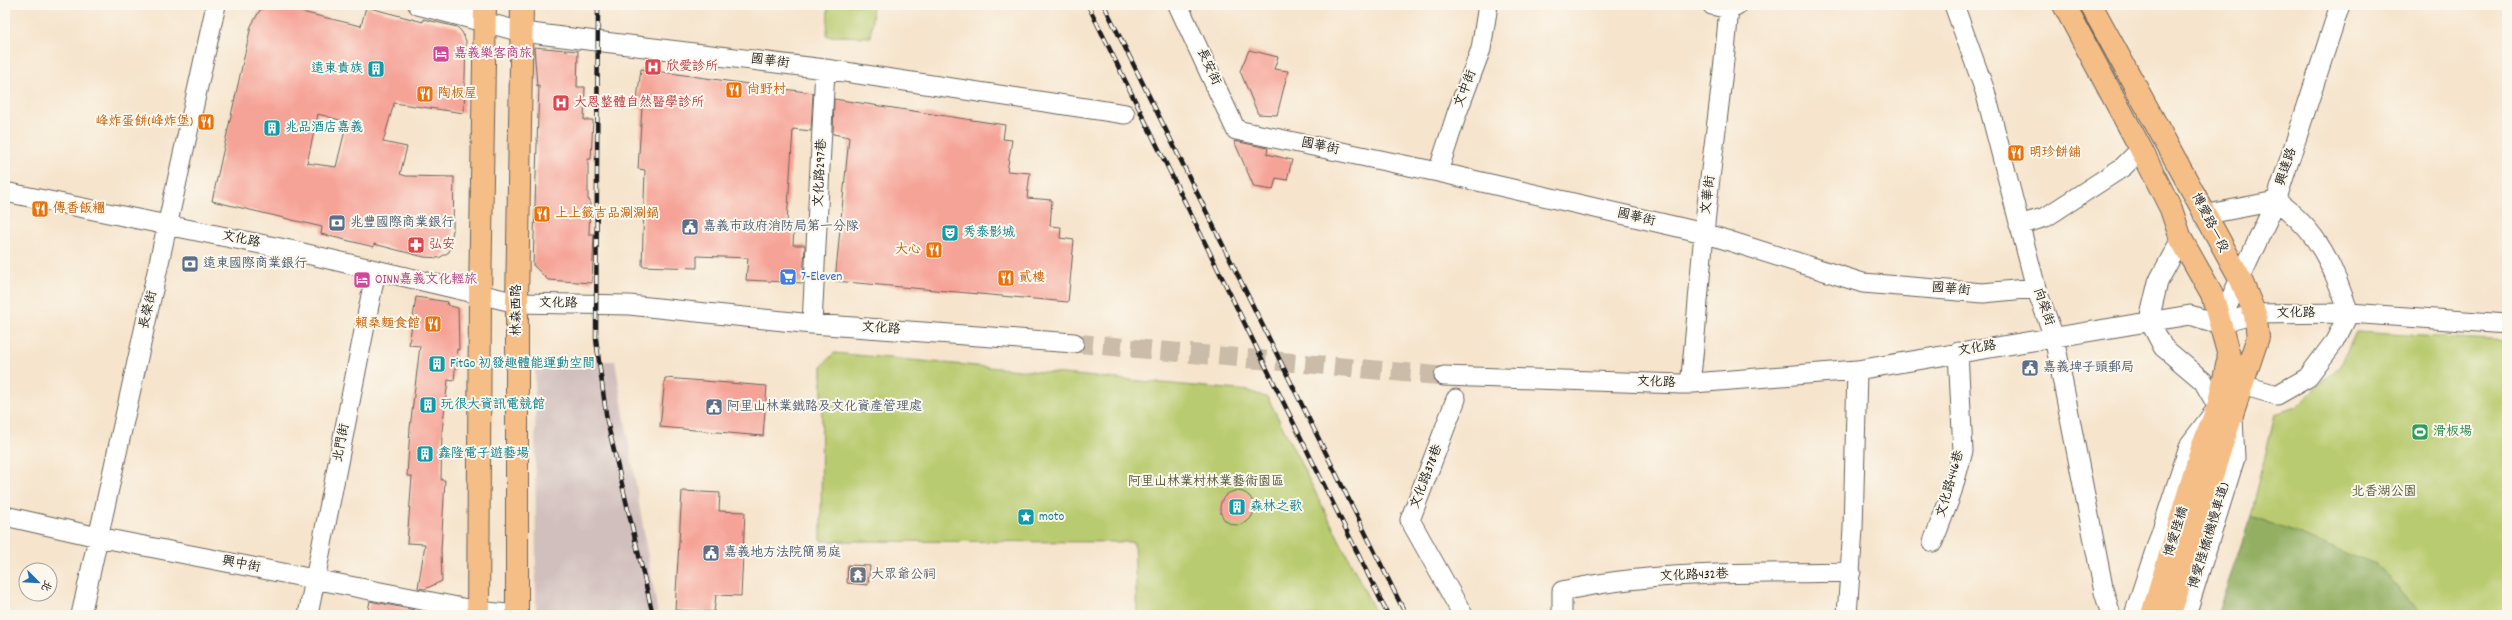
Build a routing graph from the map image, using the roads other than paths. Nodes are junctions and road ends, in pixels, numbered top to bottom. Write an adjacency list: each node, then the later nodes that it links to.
1 (216, 5): 21 (street, 長榮街)
2 (418, 5): 11 (street, 國華街)
3 (522, 5): 12 (main road, 林森西路)
4 (1178, 5): 15 (street, 長安街)
5 (1488, 5): 17 (street, 文中街)
6 (1954, 5): 22 (street, 向榮街)
7 (2064, 5): 16 (main road, 博愛路一段)
8 (2091, 5): 20 (main road, 博愛路一段)
9 (2340, 5): 19 (street, 興達路)
10 (1727, 6): 23 (street, 文華街)
11 (485, 13): 12 (street, 國華街); 28 (main road)
12 (522, 32): 13 (street, 國華街); 29 (main road, 林森西路)
13 (825, 69): 14 (street, 國華街); 33 (street, 文化路297巷)
14 (1125, 114)
15 (1236, 130): 17 (street, 國華街)
16 (2141, 149): 22 (street); 24 (main road, 博愛路一段)
17 (1438, 172): 23 (street, 國華街)
18 (5, 192): 21 (street, 文化路)
19 (2276, 201): 20 (street); 26 (street, 興達路); 30 (street)
20 (2203, 215): 26 (main road, 博愛路一段)
21 (169, 224): 25 (street, 文化路); 47 (street, 長榮街)
22 (2019, 225): 27 (street, 向榮街)
23 (1704, 233): 27 (street, 國華街); 41 (street, 文華街)
24 (2181, 239): 32 (street); 34 (main road, 博愛路一段)
25 (376, 270): 28 (street, 文化路); 50 (street, 北門街)
26 (2241, 280): 31 (main road, 博愛路一段); 34 (street, 興達路)
27 (2036, 288): 36 (street, 向榮街)
28 (480, 296): 29 (street, 文化路); 51 (main road)
29 (517, 303): 33 (street, 文化路); 54 (main road, 林森西路)
30 (2349, 313): 31 (street, 文化路); 35 (street, 文化路); 42 (street)
31 (2255, 314): 34 (street, 文化路); 42 (main road, 博愛路一段)
32 (2149, 320): 34 (street, 文化路); 36 (street, 文化路); 44 (street)
33 (812, 324): 37 (street, 文化路)
34 (2219, 324): 44 (main road, 博愛路一段)
35 (2507, 324)
36 (2054, 337): 38 (street, 文化路); 58 (street, 向榮街)
37 (1074, 343)
38 (1958, 352): 39 (street, 文化路); 48 (street, 文化路446巷)
39 (1857, 370): 41 (street, 文化路); 49 (street)
40 (1444, 376): 41 (street, 文化路)
41 (1690, 384)
42 (2242, 385): 44 (main road, 博愛路一段)
43 (1456, 399): 55 (street, 文化路378巷)
44 (2225, 408): 45 (main road, 博愛路一段); 45 (street)
45 (2211, 451): 59 (street); 60 (main road, 博愛陸橋); 61 (main road, 博愛陸橋); 62 (street, 博愛陸橋(機慢車道))
46 (5, 516): 47 (street, 興中街)
47 (98, 537): 50 (street, 興中街); 52 (street, 長榮街)
48 (1933, 542)
49 (1851, 572): 56 (street, 文化路432巷); 57 (street)
50 (315, 580): 51 (street, 興中街); 53 (street, 北門街)
51 (478, 613): 54 (street, 林森西路)
52 (80, 615)
53 (308, 615)
54 (517, 615)
55 (1463, 615)
56 (1562, 615)
57 (1847, 615)
58 (2111, 615)
59 (2134, 615)
60 (2152, 615)
61 (2170, 615)
62 (2186, 615)

